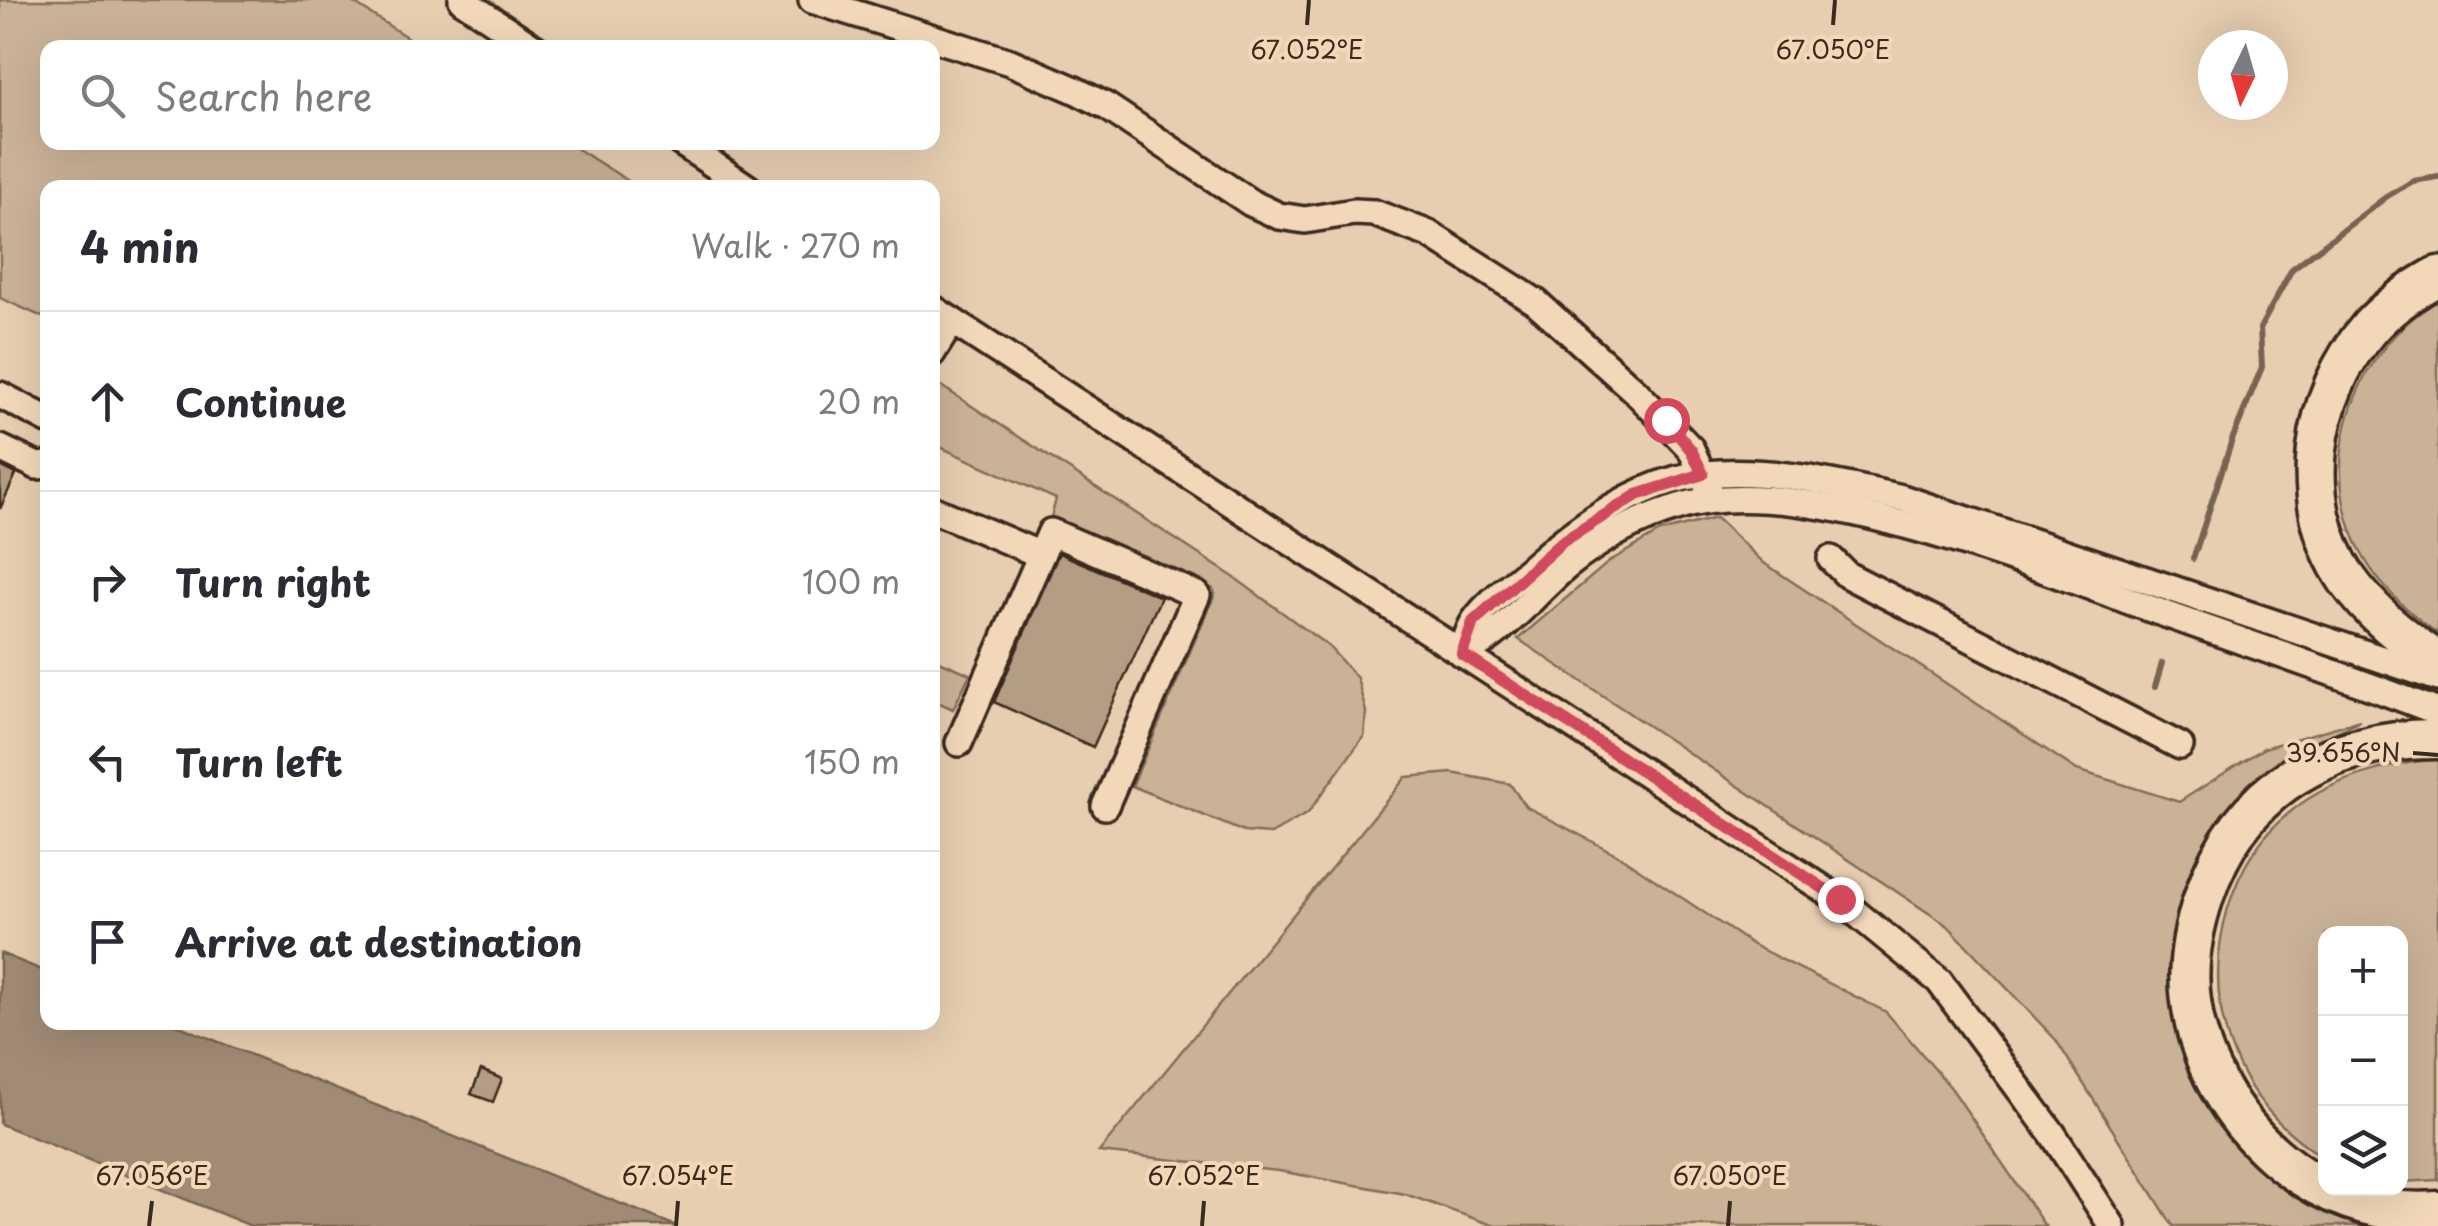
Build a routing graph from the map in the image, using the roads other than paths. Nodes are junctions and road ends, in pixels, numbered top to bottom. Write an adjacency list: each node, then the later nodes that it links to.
1 (462, 0): 3 (street)
2 (812, 0): 4 (street)
3 (522, 40)
4 (940, 40)
5 (940, 40): 14 (street)
6 (692, 150): 7 (street)
7 (736, 180)
8 (2438, 276): 20 (highway)
9 (942, 314): 19 (street)
10 (0, 395): 11 (street)
11 (40, 416)
12 (0, 448): 13 (street)
13 (40, 466)
14 (1703, 474): 15 (street); 19 (street); 21 (street)
15 (1713, 499): 19 (street); 22 (street)
16 (940, 512): 17 (street)
17 (1041, 554): 24 (street); 26 (street)
18 (1831, 559): 25 (street)
19 (1462, 654): 28 (street)
20 (2438, 662)
21 (2438, 678)
22 (2438, 712)
23 (2438, 739): 27 (highway)
24 (959, 744)
25 (2180, 746)
26 (1106, 806)
27 (2438, 1211)
28 (2112, 1226)

